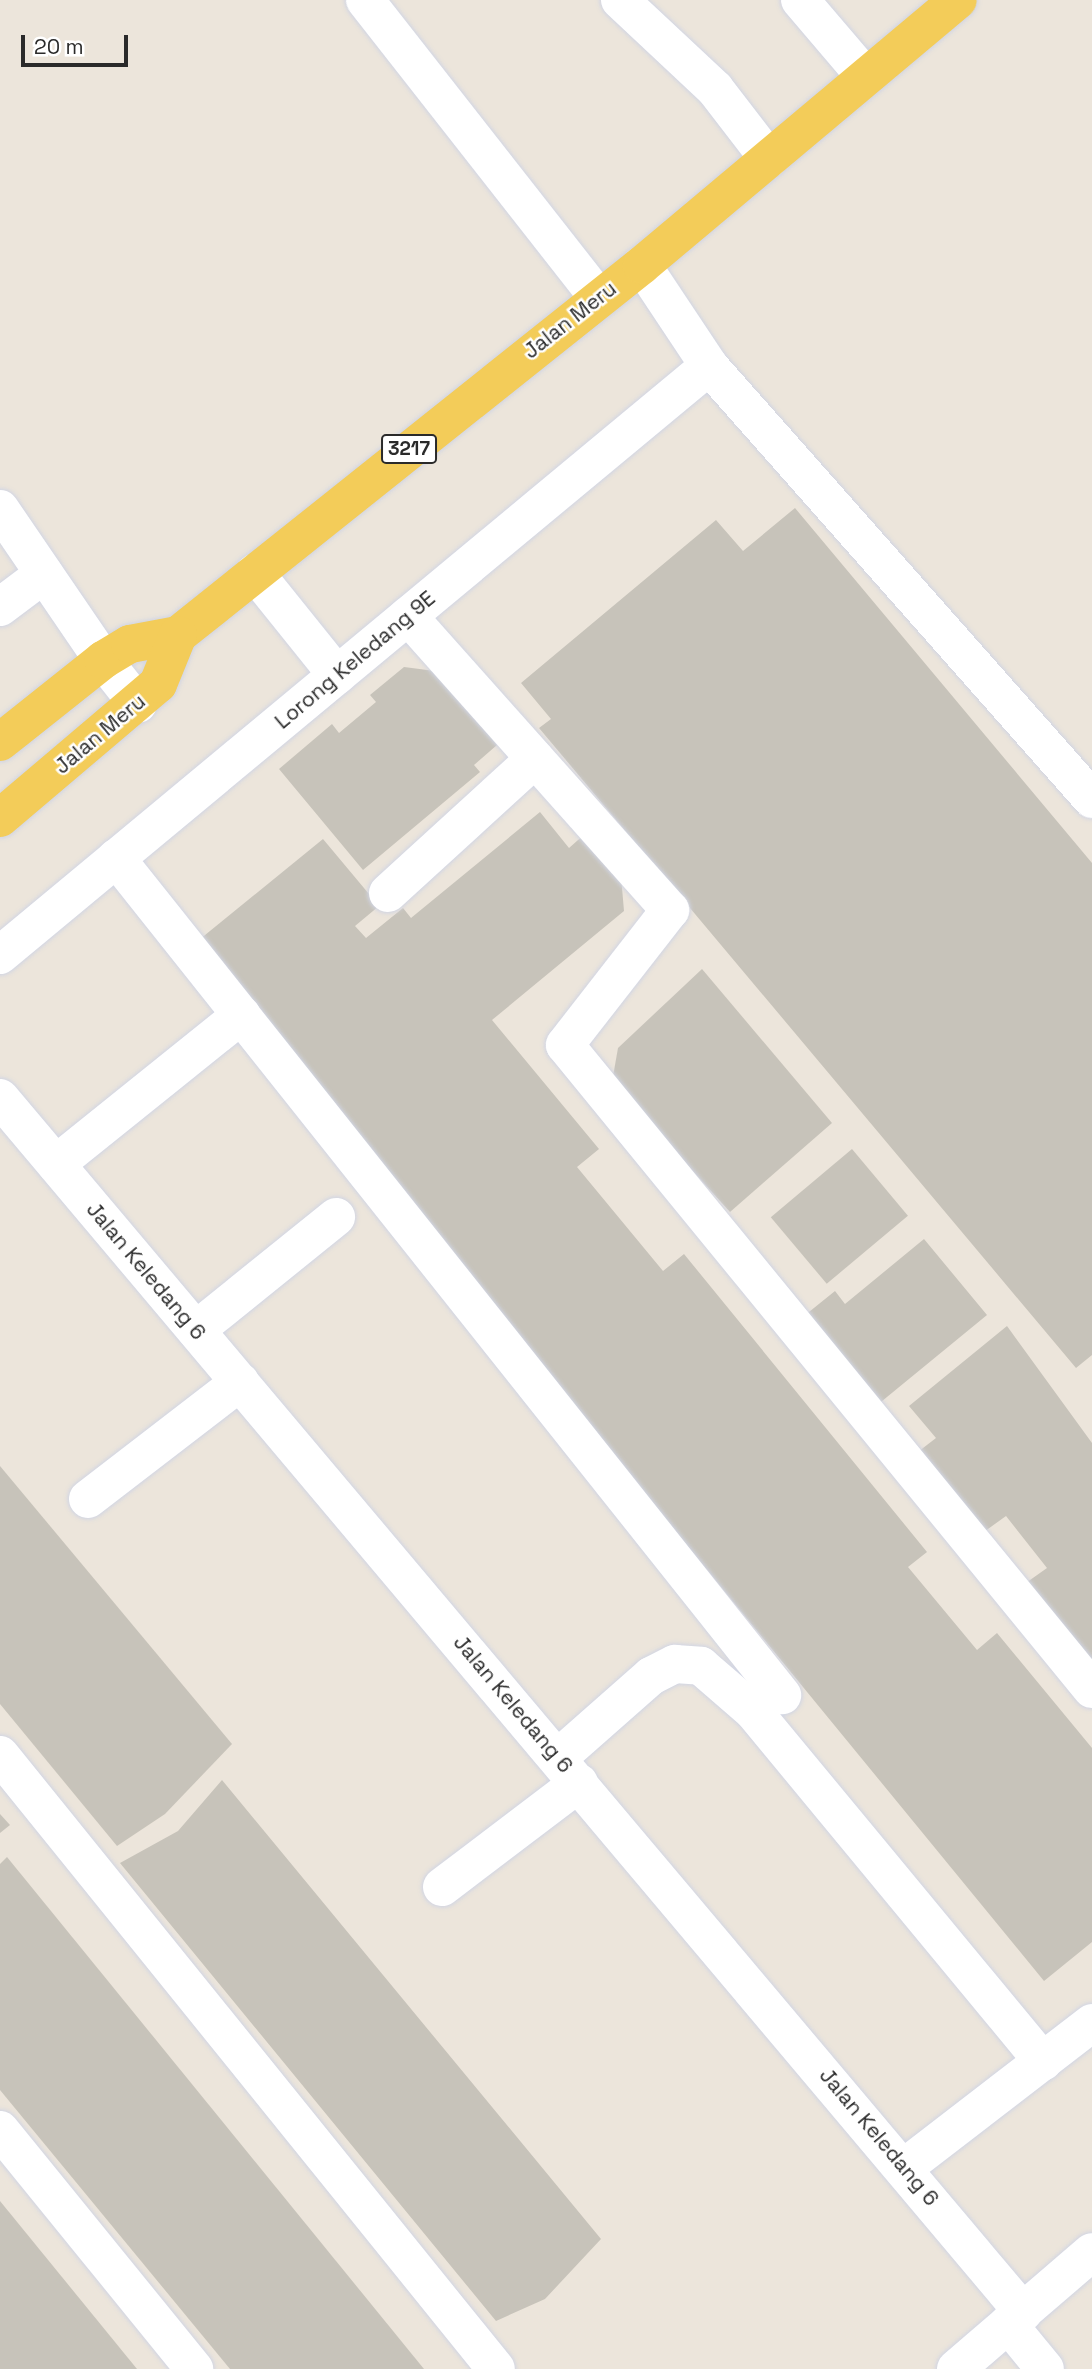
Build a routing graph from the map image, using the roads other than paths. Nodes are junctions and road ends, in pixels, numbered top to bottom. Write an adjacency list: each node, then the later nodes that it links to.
1 (365, 0): 8 (street)
2 (620, 0): 6 (street)
3 (800, 0): 5 (street)
4 (958, 0): 5 (main road, Jalan Meru / 3217)
5 (866, 76): 6 (main road, Jalan Meru / 3217)
6 (769, 159): 7 (main road, Jalan Meru / 3217)
7 (642, 265): 8 (main road, Jalan Meru / 3217); 9 (street)
8 (598, 297): 11 (main road, Jalan Meru / 3217)
9 (709, 366): 14 (street, Lorong Keledang 9E); 21 (street)
10 (0, 509): 12 (street)
11 (255, 573): 15 (main road, Jalan Meru / 3217); 17 (street)
12 (44, 574): 13 (street); 16 (street)
13 (0, 607)
14 (408, 616): 17 (street, Lorong Keledang 9E); 20 (street)
15 (178, 635): 16 (main road, Jalan Meru / 3217); 18 (main road, Jalan Meru / 3217)
16 (103, 660): 18 (street); 19 (main road, Jalan Meru / 3217)
17 (337, 674): 23 (street, Lorong Keledang 9E)
18 (138, 704): 22 (main road, Jalan Meru / 3217)
19 (0, 742)
20 (535, 759): 24 (street); 33 (street)
21 (1092, 799)
22 (0, 818)
23 (116, 858): 25 (street, Lorong Keledang 9E); 26 (street)
24 (388, 893)
25 (0, 954)
26 (241, 1015): 28 (street); 34 (street)
27 (0, 1098): 28 (street, Jalan Keledang 6)
28 (56, 1164): 30 (street, Jalan Keledang 6)
29 (336, 1217): 30 (street)
30 (196, 1330): 31 (street, Jalan Keledang 6)
31 (240, 1382): 32 (street); 36 (street, Jalan Keledang 6)
32 (88, 1499)
33 (1092, 1689)
34 (782, 1695)
35 (0, 1755): 45 (street)
36 (569, 1770): 37 (street); 39 (street); 41 (street, Jalan Keledang 6)
37 (442, 1887)
38 (1092, 2023): 39 (street)
39 (1043, 2061): 41 (street)
40 (0, 2130): 44 (street)
41 (905, 2167): 43 (street, Jalan Keledang 6)
42 (1092, 2252): 43 (street)
43 (1015, 2318): 46 (street); 47 (street, Jalan Keledang 6)
44 (194, 2369)
45 (496, 2369)
46 (956, 2369)
47 (1045, 2369)

